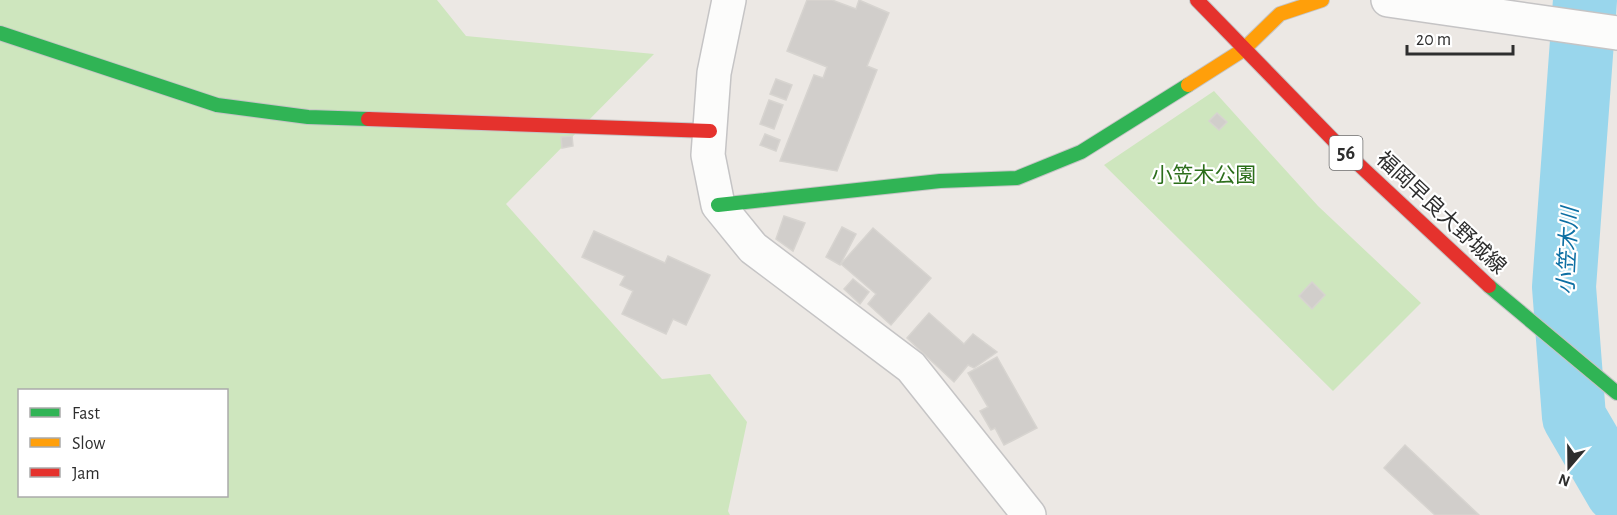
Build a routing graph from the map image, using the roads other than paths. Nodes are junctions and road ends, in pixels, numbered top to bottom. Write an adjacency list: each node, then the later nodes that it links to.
1 (729, 0): 8 (street)
2 (1197, 0): 7 (street, 福岡早良大野城線 / 56)
3 (1322, 0): 7 (street)
4 (1388, 0): 6 (street)
5 (0, 33): 8 (street)
6 (1617, 33)
7 (1243, 50): 9 (street); 10 (street, 福岡早良大野城線 / 56)
8 (710, 131): 9 (street)
9 (718, 205): 11 (street)
10 (1612, 388)
11 (1029, 515)

